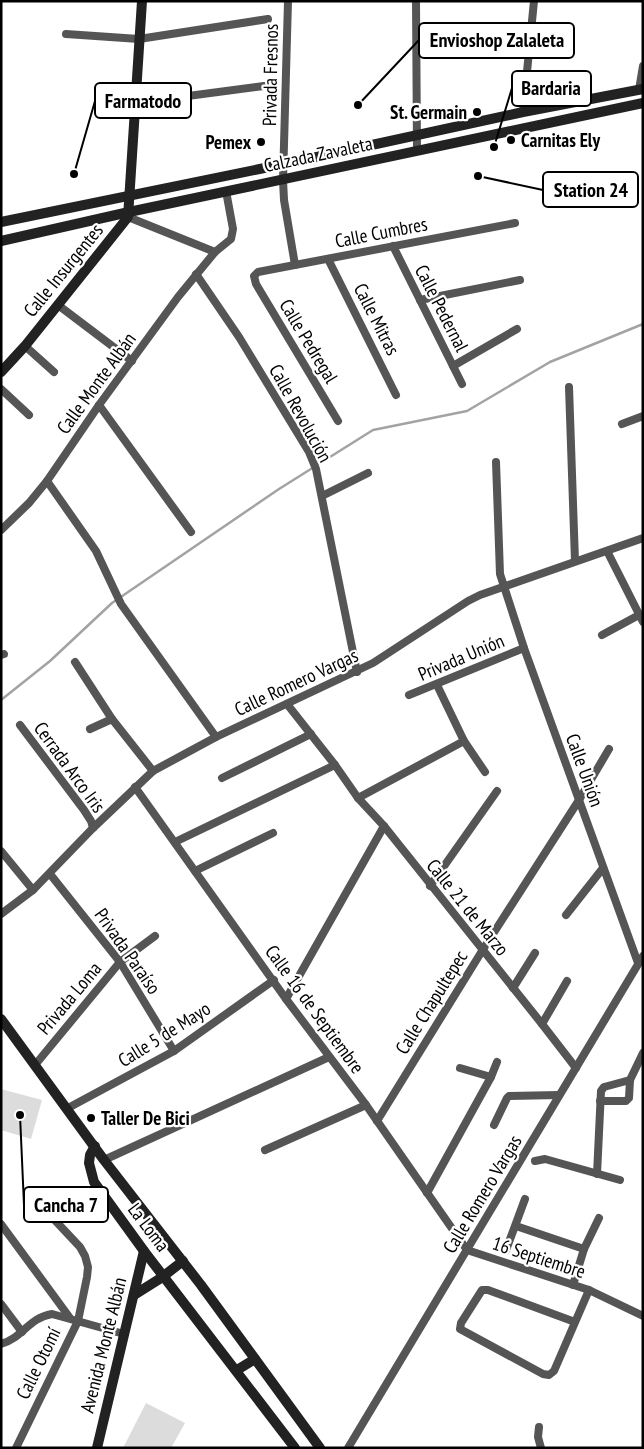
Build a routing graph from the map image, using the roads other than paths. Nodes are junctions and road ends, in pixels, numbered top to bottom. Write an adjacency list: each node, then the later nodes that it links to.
1 (142, 1): 7 (main road)
2 (288, 1): 16 (street, Privada Fresnos)
3 (416, 1): 14 (street)
4 (534, 1): 13 (street)
5 (268, 20): 7 (street)
6 (66, 34): 7 (street)
7 (140, 39): 11 (main road)
8 (643, 66): 10 (street)
9 (264, 86): 11 (street)
10 (641, 90): 13 (main road, Calzada Zavaleta)
11 (135, 103): 19 (main road)
12 (643, 103): 15 (main road, Calzada Zavaleta)
13 (523, 112): 14 (main road, Calzada Zavaleta)
14 (417, 135): 15 (street); 16 (main road, Calzada Zavaleta)
15 (417, 150): 17 (main road, Calzada Zavaleta)
16 (284, 164): 17 (street, Privada Fresnos); 19 (main road, Calzada Zavaleta)
17 (283, 180): 18 (main road, Calzada Zavaleta); 27 (street, Privada Fresnos)
18 (226, 192): 20 (main road, Calzada Zavaleta); 25 (street, Calle Monte Albán)
19 (130, 196): 20 (main road); 21 (main road, Calzada Zavaleta)
20 (128, 214): 23 (main road, Calzada Zavaleta); 25 (street); 32 (main road, Calle Insurgentes)
21 (1, 222)
22 (515, 223): 24 (street, Calle Cumbres)
23 (1, 241)
24 (393, 246): 26 (street, Calle Cumbres); 31 (street, Calle Pedernal)
25 (215, 252): 28 (street, Calle Monte Albán)
26 (328, 258): 27 (street, Calle Cumbres); 42 (street, Calle Mitras)
27 (295, 265): 29 (street, Calle Cumbres)
28 (196, 274): 35 (street, Calle Monte Albán); 51 (street, Calle Revolución)
29 (254, 276): 46 (street, Calle Pedregal)
30 (520, 280): 31 (street)
31 (420, 300): 36 (street, Calle Pedernal)
32 (58, 305): 34 (main road, Calle Insurgentes); 35 (street)
33 (517, 328): 36 (street)
34 (25, 346): 37 (main road, Calle Insurgentes); 38 (street)
35 (132, 361): 43 (street, Calle Monte Albán)
36 (453, 366): 39 (street, Calle Pedernal)
37 (1, 372)
38 (54, 372)
39 (462, 384)
40 (568, 387): 56 (street)
41 (1, 389): 44 (street)
42 (396, 395)
43 (99, 406): 50 (street, Calle Monte Albán); 53 (street)
44 (29, 415)
45 (643, 416): 47 (street)
46 (338, 421)
47 (622, 424)
48 (496, 462): 57 (street, Calle Unión)
49 (368, 473): 51 (street)
50 (47, 481): 52 (street, Calle Monte Albán); 70 (street)
51 (322, 496): 62 (street, Calle Revolución)
52 (1, 530)
53 (191, 532)
54 (643, 538): 55 (street, Calle Romero Vargas)
55 (606, 551): 56 (street, Calle Romero Vargas); 58 (street)
56 (575, 561): 57 (street, Calle Romero Vargas)
57 (505, 586): 60 (street, Calle Unión); 62 (street, Calle Romero Vargas)
58 (641, 619): 59 (street)
59 (602, 635)
60 (524, 648): 63 (street, Privada Unión); 80 (street, Calle Unión)
61 (75, 662): 66 (street)
62 (357, 672): 65 (street, Calle Romero Vargas)
63 (437, 685): 64 (street, Privada Unión); 71 (street)
64 (409, 695)
65 (287, 704): 69 (street, Calle 21 de Marzo); 70 (street, Calle Romero Vargas)
66 (112, 718): 68 (street); 74 (street)
67 (20, 725): 82 (street, Cerrada Arco Iris)
68 (90, 729)
69 (311, 734): 73 (street, Calle 21 de Marzo); 76 (street)
70 (216, 737): 74 (street, Calle Romero Vargas)
71 (464, 740): 75 (street); 79 (street)
72 (609, 749): 80 (street, Calle Chapultepec)
73 (335, 765): 79 (street, Calle 21 de Marzo); 84 (street)
74 (153, 771): 77 (street, Calle Romero Vargas)
75 (485, 772)
76 (222, 778)
77 (135, 787): 82 (street, Calle Romero Vargas); 84 (street, Calle 16 de Septiembre)
78 (496, 791): 89 (street)
79 (358, 798): 81 (street, Calle 21 de Marzo)
80 (579, 800): 86 (street, Calle Unión); 94 (street, Calle Chapultepec)
81 (384, 826): 89 (street, Calle 21 de Marzo); 102 (street)
82 (93, 828): 88 (street, Calle Romero Vargas)
83 (273, 833): 87 (street)
84 (174, 842): 87 (street, Calle 16 de Septiembre)
85 (1, 851): 90 (street)
86 (603, 868): 92 (street); 98 (street, Calle Unión)
87 (195, 871): 99 (street, Calle 16 de Septiembre)
88 (50, 874): 90 (street, Calle Romero Vargas); 97 (street, Privada Paraíso)
89 (430, 886): 94 (street, Calle 21 de Marzo)
90 (33, 890): 91 (street, Calle Romero Vargas)
91 (1, 914)
92 (566, 915)
93 (155, 936): 97 (street, Privada Loma)
94 (482, 951): 101 (street, Calle 21 de Marzo); 118 (street, Calle Chapultepec)
95 (534, 953): 101 (street)
96 (643, 956): 98 (street, Calle Romero Vargas)
97 (120, 962): 105 (street, Privada Paraíso); 109 (street, Privada Loma)
98 (638, 963): 111 (street, Calle Romero Vargas)
99 (274, 980): 102 (street, Calle 16 de Septiembre); 105 (street, Calle 5 de Mayo)
100 (567, 981): 104 (street)
101 (513, 988): 104 (street, Calle 21 de Marzo)
102 (286, 999): 107 (street, Calle 16 de Septiembre)
103 (2, 1023): 109 (main road)
104 (542, 1024): 111 (street, Calle 21 de Marzo)
105 (174, 1051): 117 (street, Calle 5 de Mayo)
106 (643, 1053): 113 (street)
107 (329, 1057): 116 (street, Calle 16 de Septiembre); 122 (street)
108 (497, 1062): 112 (street)
109 (35, 1065): 117 (main road)
110 (460, 1068): 112 (street)
111 (576, 1068): 114 (street, Calle Romero Vargas)
112 (491, 1077): 126 (street)
113 (630, 1080): 115 (street); 115 (street)
114 (560, 1095): 119 (street); 133 (street, Calle Romero Vargas)
115 (600, 1101): 124 (street)
116 (366, 1105): 118 (street, Calle 16 de Septiembre); 121 (street)
117 (68, 1108): 120 (main road)
118 (377, 1121): 126 (street, Calle 16 de Septiembre)
119 (494, 1125)
120 (95, 1146): 122 (main road); 135 (main road, La Loma)
121 (265, 1150)
122 (104, 1160): 136 (main road)
123 (535, 1161): 124 (street)
124 (597, 1174): 125 (street)
125 (620, 1180)
126 (427, 1193): 133 (street, Calle 16 de Septiembre)
127 (525, 1199): 131 (street)
128 (50, 1215): 143 (street, Calle Otomí)
129 (599, 1218): 132 (street)
130 (1, 1224): 143 (street)
131 (516, 1226): 132 (street); 134 (street)
132 (584, 1249): 138 (street)
133 (467, 1250): 138 (street, 16 Septiembre); 155 (street, Calle Romero Vargas)
134 (506, 1250)
135 (144, 1251): 137 (main road, La Loma); 140 (main road, Avenida Monte Albán)
136 (183, 1262): 137 (main road); 148 (main road)
137 (164, 1276): 140 (main road); 149 (main road, La Loma)
138 (573, 1284): 139 (street, 16 Septiembre)
139 (589, 1290): 142 (street, 16 Septiembre); 144 (street)
140 (134, 1295): 146 (main road, Avenida Monte Albán)
141 (1, 1304): 145 (street)
142 (643, 1316)
143 (74, 1319): 145 (street); 146 (street); 151 (street, Calle Otomí)
144 (575, 1322): 144 (street)
145 (22, 1332): 147 (street)
146 (124, 1334): 152 (main road, Avenida Monte Albán)
147 (1, 1344)
148 (255, 1358): 149 (main road); 154 (main road)
149 (237, 1370): 153 (main road, La Loma)
150 (539, 1427): 156 (street)
151 (16, 1448)
152 (96, 1448)
153 (295, 1448)
154 (320, 1448)
155 (348, 1448)
156 (541, 1448)

